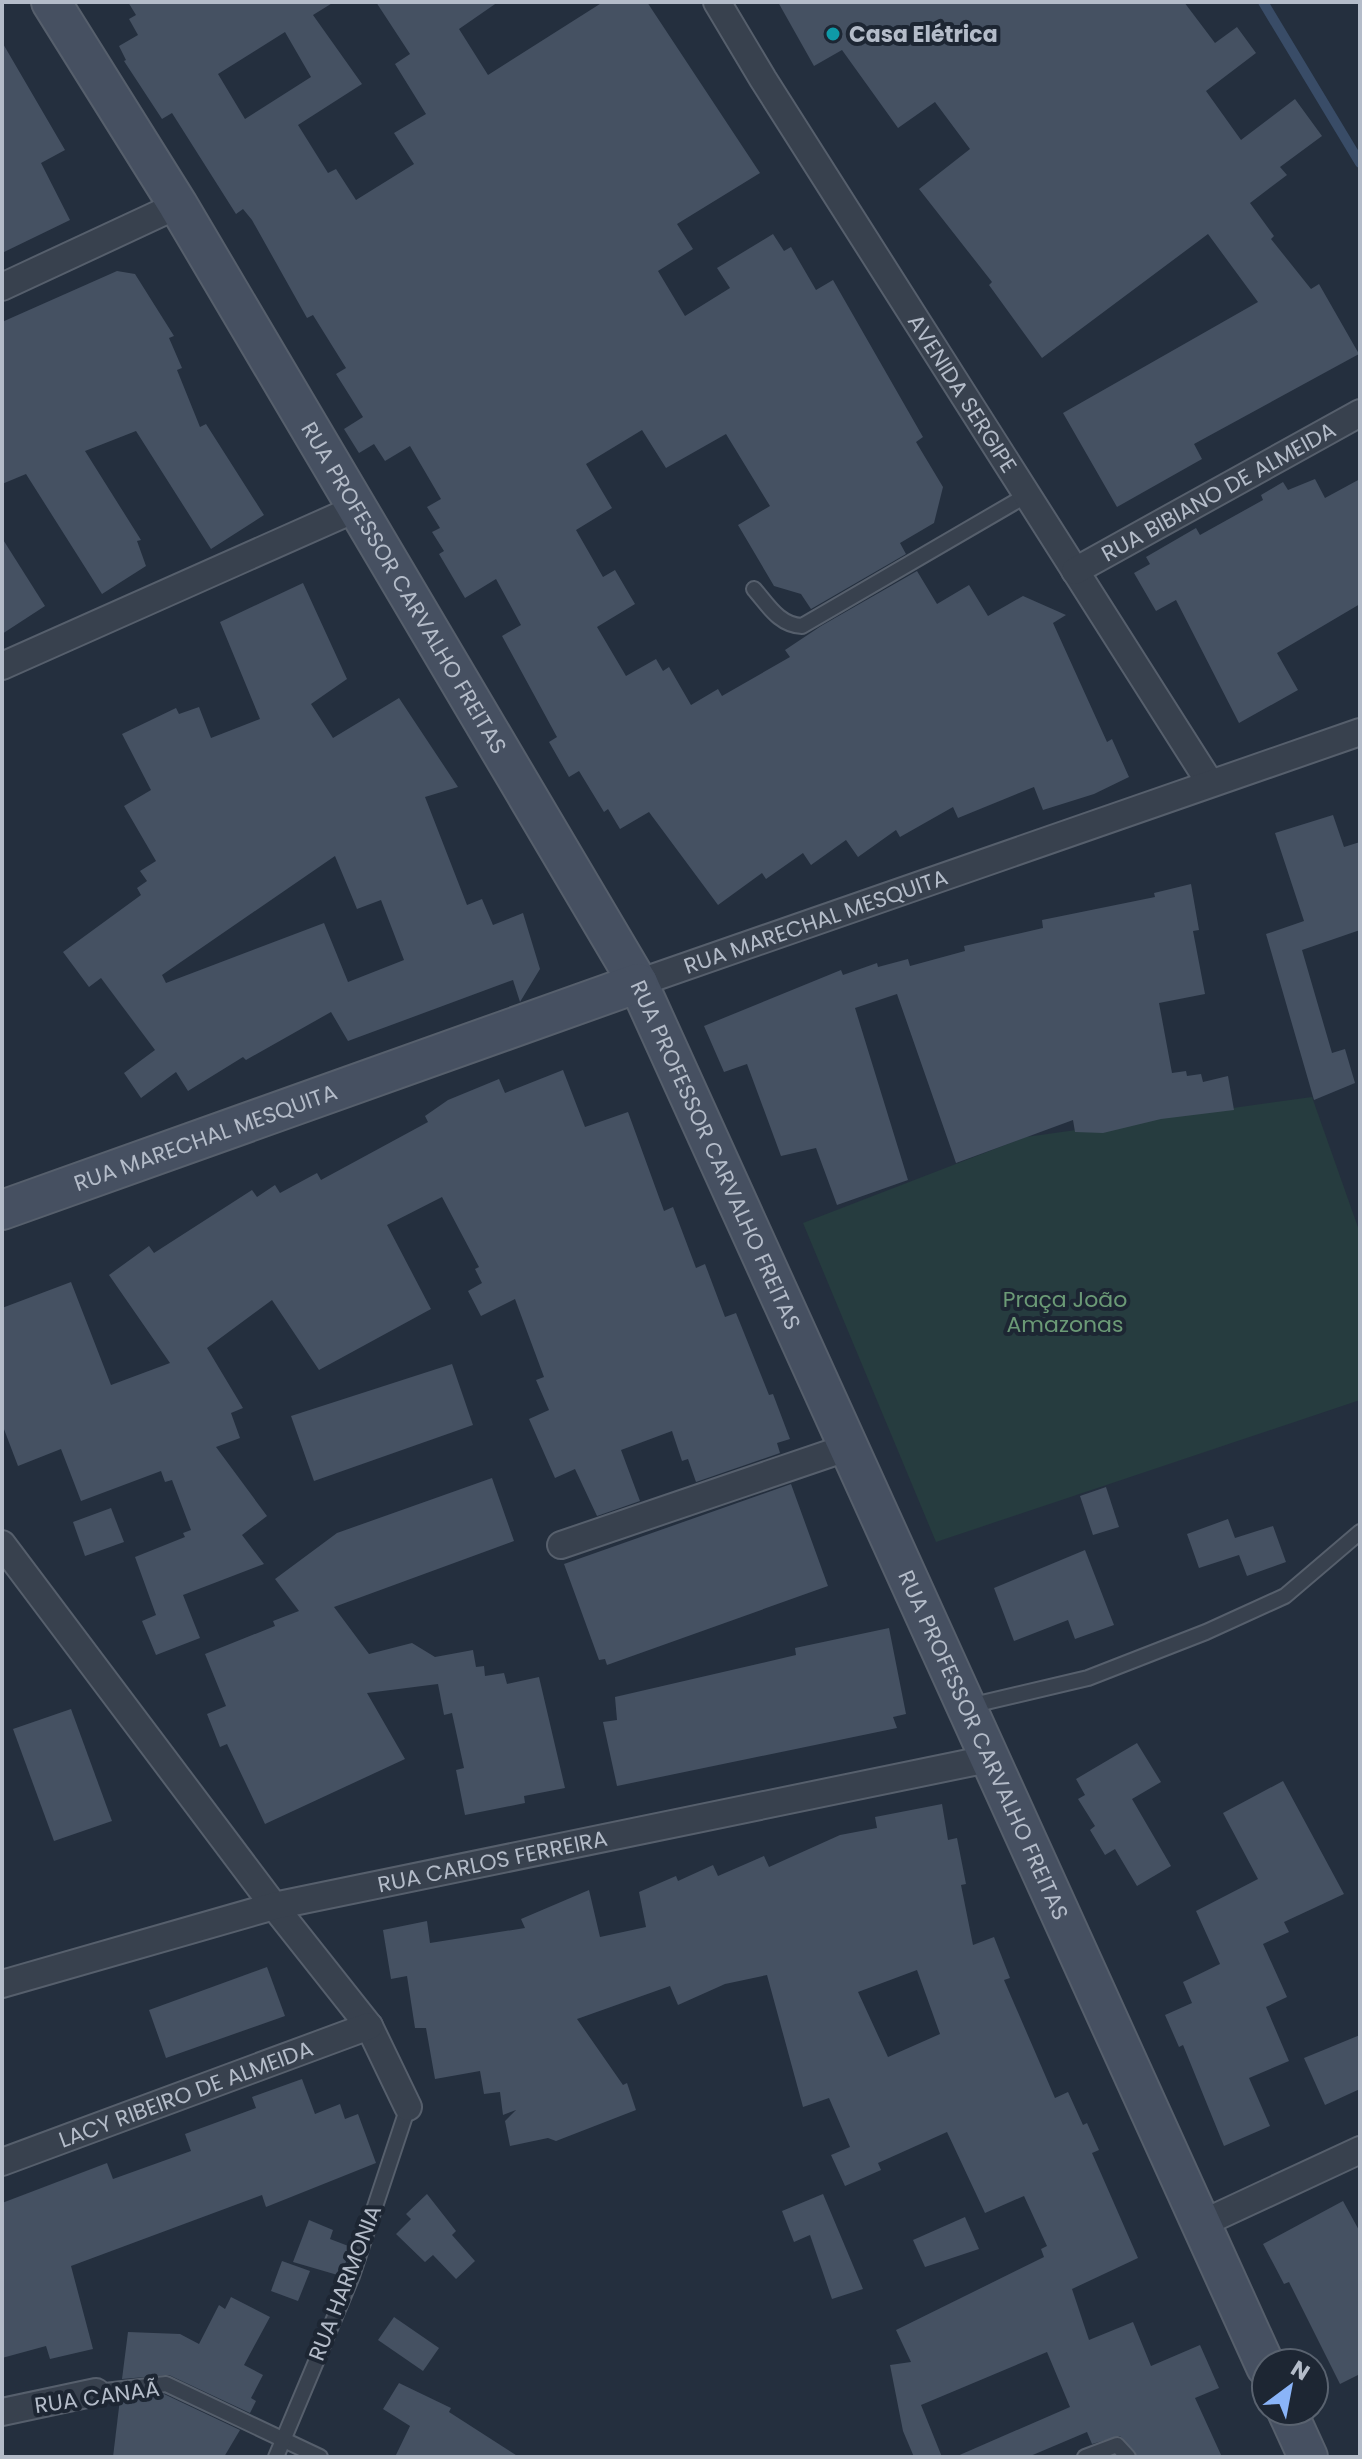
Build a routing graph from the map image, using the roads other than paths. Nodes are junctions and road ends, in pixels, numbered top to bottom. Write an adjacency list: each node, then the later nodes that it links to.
1 (51, 2): 3 (street, RUA PROFESSOR CARVALHO FREITAS)
2 (717, 2): 6 (street, AVENIDA SERGIPE)
3 (178, 205): 4 (street); 7 (street, RUA PROFESSOR CARVALHO FREITAS)
4 (2, 287)
5 (1360, 413): 8 (street, RUA BIBIANO DE ALMEIDA)
6 (1027, 495): 8 (street, AVENIDA SERGIPE); 9 (lane)
7 (357, 508): 10 (street); 13 (street, RUA PROFESSOR CARVALHO FREITAS)
8 (1075, 571): 12 (street, AVENIDA SERGIPE)
9 (754, 589)
10 (2, 666)
11 (1360, 732): 12 (street, RUA MARECHAL MESQUITA)
12 (1210, 783): 13 (street, RUA MARECHAL MESQUITA)
13 (638, 983): 14 (street, RUA MARECHAL MESQUITA); 15 (street, RUA PROFESSOR CARVALHO FREITAS)
14 (2, 1210)
15 (846, 1448): 18 (street); 19 (street, RUA PROFESSOR CARVALHO FREITAS)
16 (1360, 1532): 19 (lane)
17 (2, 1544): 21 (street)
18 (561, 1545)
19 (965, 1707): 20 (street, RUA PROFESSOR CARVALHO FREITAS)
20 (988, 1759): 21 (street, RUA CARLOS FERREIRA); 27 (street, RUA PROFESSOR CARVALHO FREITAS)
21 (274, 1906): 22 (street, RUA CARLOS FERREIRA); 23 (street)
22 (2, 1984)
23 (369, 2026): 24 (street); 26 (street, LACY RIBEIRO DE ALMEIDA)
24 (408, 2107): 32 (lane, RUA HARMONIA)
25 (1360, 2150): 27 (street)
26 (2, 2162)
27 (1201, 2224): 28 (street, RUA PROFESSOR CARVALHO FREITAS)
28 (1257, 2347)
29 (96, 2392): 30 (street, RUA CANAÃ); 32 (lane, RUA CANAÃ)
30 (2, 2412)
31 (1294, 2427): 37 (street)
32 (284, 2437): 33 (lane, RUA HARMONIA); 34 (lane, RUA CANAÃ)
33 (276, 2457)
34 (320, 2457)
35 (1085, 2457): 36 (lane)
36 (1128, 2457)
37 (1308, 2457)

